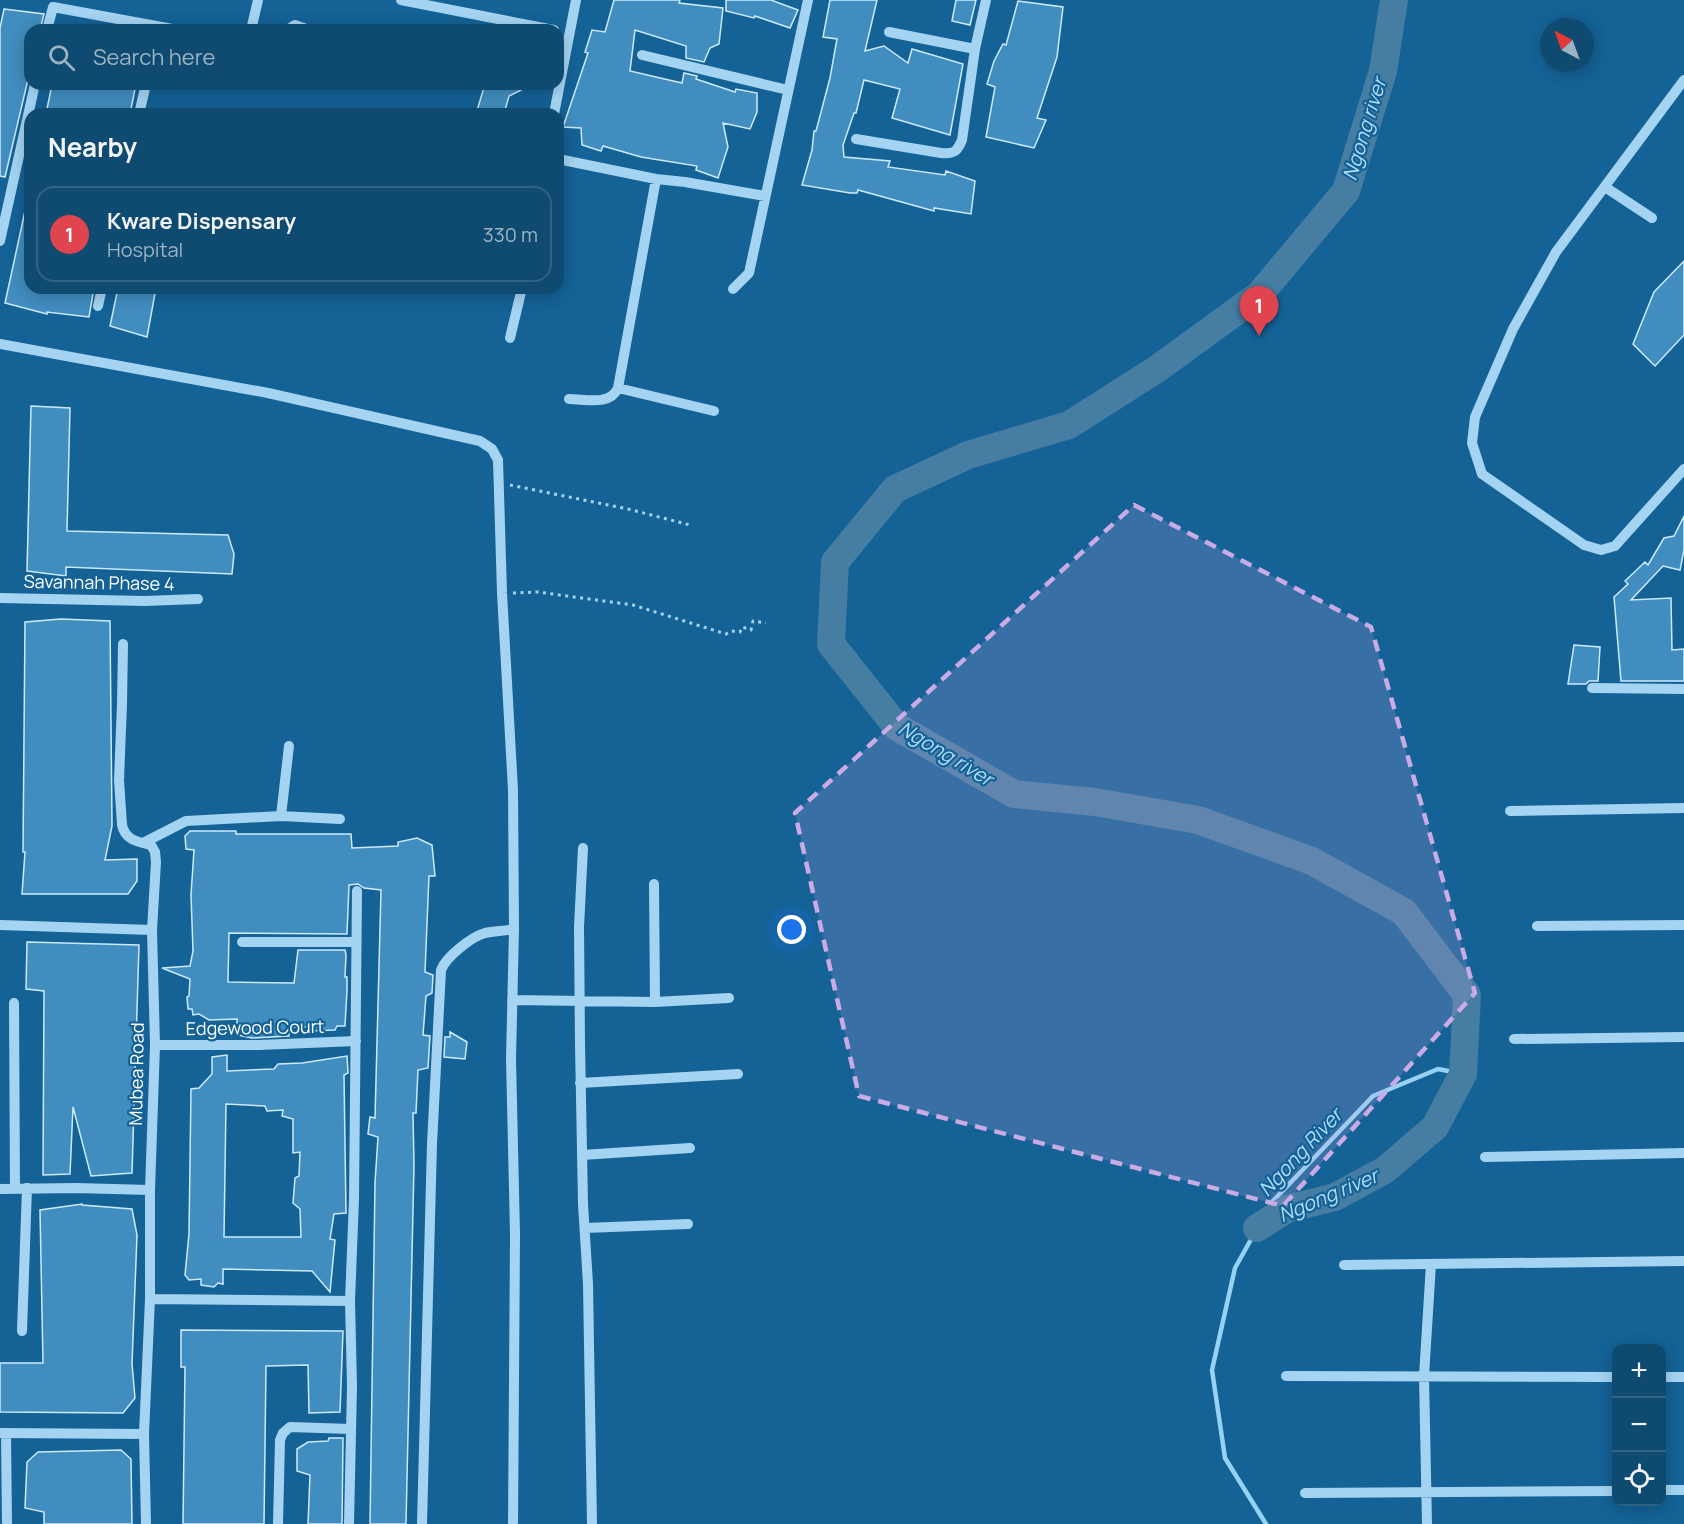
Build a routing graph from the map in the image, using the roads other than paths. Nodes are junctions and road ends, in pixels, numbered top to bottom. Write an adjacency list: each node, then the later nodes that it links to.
1 (258, 0): 8 (street)
2 (401, 0): 9 (street)
3 (576, 0): 12 (street)
4 (808, 0): 20 (street)
5 (986, 0): 13 (street)
6 (49, 24): 7 (street)
7 (138, 24)
8 (252, 24)
9 (525, 24)
10 (564, 32): 12 (street)
11 (889, 32): 13 (street)
12 (570, 33): 15 (street)
13 (975, 49): 25 (street)
14 (642, 55): 20 (street)
15 (564, 63)
16 (1684, 80): 28 (street)
17 (34, 90): 21 (street)
18 (145, 90): 22 (street)
19 (559, 90): 23 (street)
20 (788, 90): 29 (street)
21 (30, 108)
22 (140, 108)
23 (555, 108)
24 (24, 133): 31 (street)
25 (856, 139)
26 (564, 160): 27 (street)
27 (656, 179): 29 (street); 38 (street)
28 (1605, 187): 30 (street); 41 (street)
29 (765, 196): 32 (street)
30 (1652, 218)
31 (0, 241)
32 (733, 290)
33 (101, 294): 35 (street)
34 (521, 294): 36 (street)
35 (98, 306)
36 (510, 338)
37 (0, 344): 59 (street)
38 (618, 388): 39 (street); 40 (street)
39 (569, 399)
40 (714, 411)
41 (1684, 469)
42 (0, 598): 43 (street, Savannah Phase 4)
43 (198, 599)
44 (123, 644): 52 (street, Mubea Road)
45 (1593, 688): 46 (street)
46 (1684, 689)
47 (289, 746): 50 (street)
48 (1684, 808): 49 (street)
49 (1510, 811)
50 (280, 816): 51 (street); 52 (street)
51 (340, 819)
52 (143, 843): 60 (street, Mubea Road)
53 (583, 848): 65 (street)
54 (654, 884): 66 (street)
55 (357, 891): 62 (street)
56 (0, 925): 60 (street)
57 (1684, 925): 58 (street)
58 (1537, 926)
59 (514, 929): 64 (street); 107 (street)
60 (152, 930): 71 (street, Mubea Road)
61 (242, 942): 62 (street)
62 (356, 942): 70 (street)
63 (729, 998): 66 (street)
64 (512, 1000): 65 (street); 108 (street)
65 (580, 1001): 66 (street); 73 (street)
66 (655, 1002)
67 (14, 1003): 80 (street)
68 (1684, 1037): 69 (street)
69 (1514, 1039)
70 (356, 1041): 71 (street, Edgewood Court); 88 (street)
71 (155, 1044): 81 (street, Mubea Road)
72 (738, 1074): 73 (street)
73 (580, 1083): 76 (street)
74 (690, 1148): 76 (street)
75 (1684, 1153): 77 (street)
76 (582, 1155): 83 (street)
77 (1485, 1157)
78 (27, 1188): 80 (street); 81 (street); 89 (street)
79 (0, 1189): 80 (street)
80 (15, 1189)
81 (150, 1190): 87 (street, Mubea Road)
82 (688, 1224): 83 (street)
83 (585, 1228): 109 (street)
84 (1684, 1261): 85 (street)
85 (1431, 1264): 86 (street); 91 (street)
86 (1344, 1265)
87 (150, 1299): 88 (street); 97 (street, Mubea Road)
88 (350, 1301): 95 (street)
89 (22, 1331)
90 (1286, 1376): 91 (street)
91 (1424, 1376): 92 (street); 101 (street)
92 (1612, 1377)
93 (1666, 1377): 94 (street)
94 (1684, 1377)
95 (351, 1429): 105 (street); 106 (street)
96 (3, 1433): 97 (street); 103 (street)
97 (144, 1434): 104 (street, Mubea Road)
98 (1666, 1490): 99 (street)
99 (1684, 1490)
100 (1612, 1491): 101 (street)
101 (1426, 1492): 102 (street); 110 (street)
102 (1305, 1493)
103 (7, 1524)
104 (146, 1524)
105 (278, 1524)
106 (350, 1524)
107 (422, 1524)
108 (513, 1524)
109 (592, 1524)
110 (1426, 1524)

